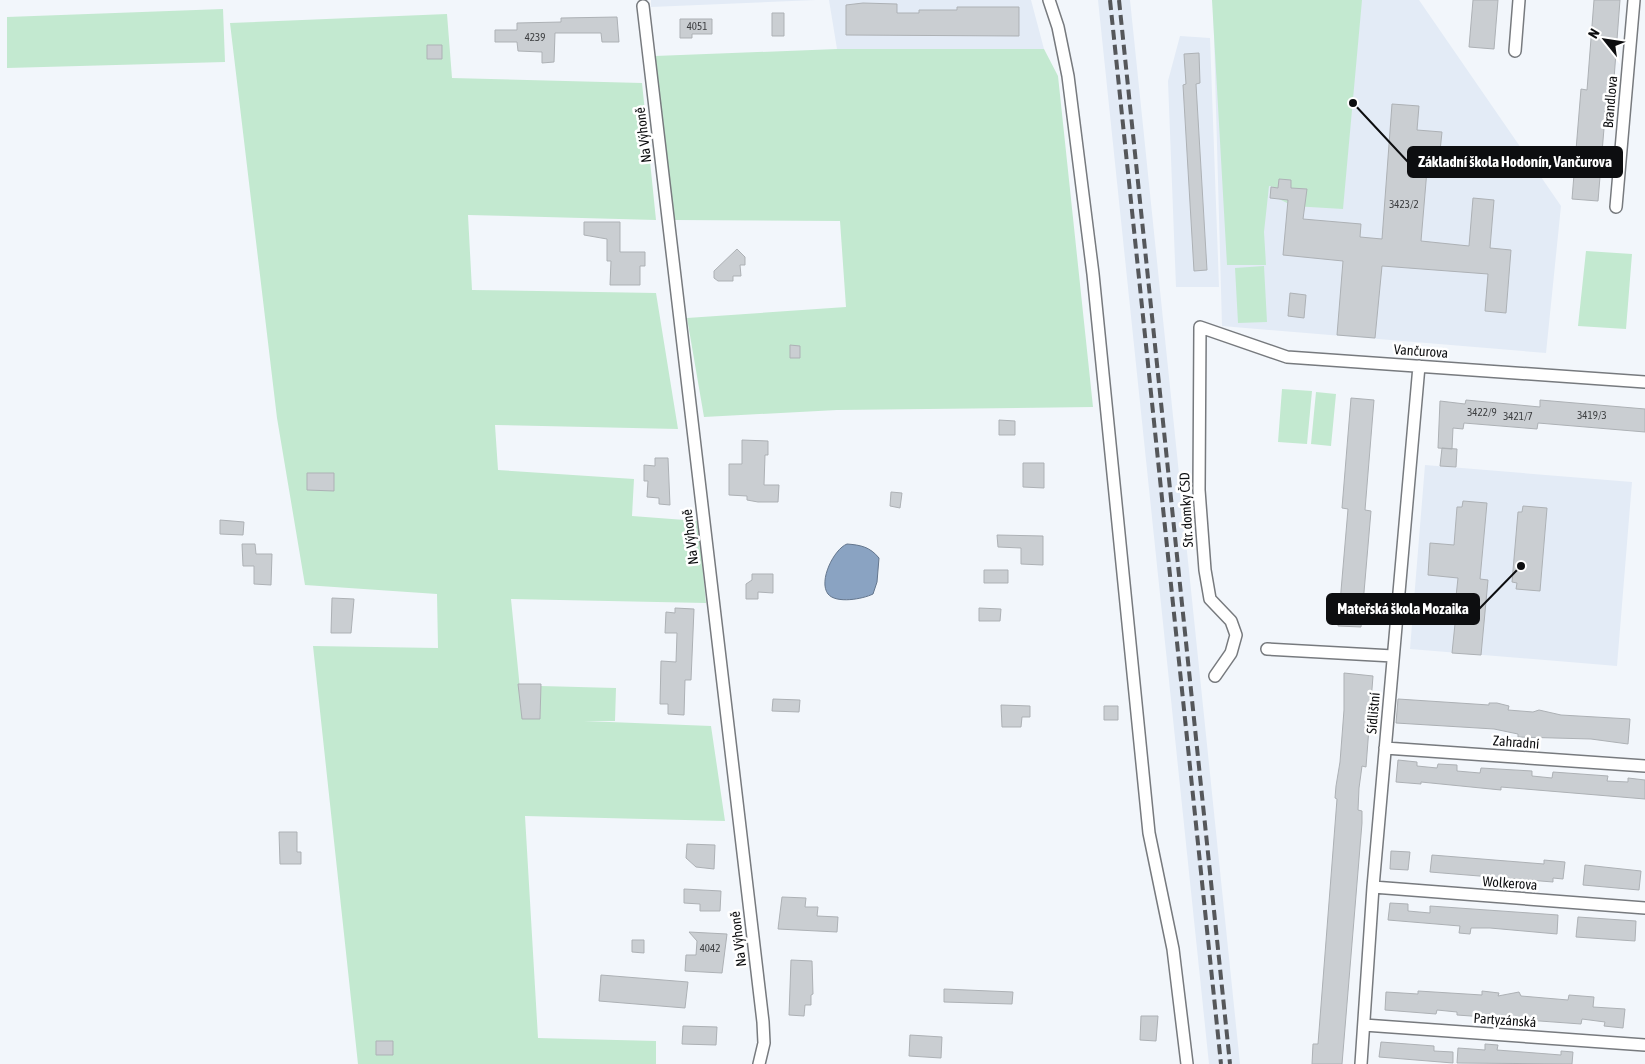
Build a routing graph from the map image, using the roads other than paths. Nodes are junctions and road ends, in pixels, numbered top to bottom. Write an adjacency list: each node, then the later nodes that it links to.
1 (1049, 0): 20 (street)
2 (1519, 0): 5 (street)
3 (1634, 0): 6 (street, Brandlova)
4 (643, 6): 19 (street, Na Výhoně)
5 (1515, 51)
6 (1616, 207)
7 (1200, 327): 8 (street, Vančurova); 12 (street, Str. domky ČSD)
8 (1419, 366): 9 (street, Vančurova); 11 (street, Sídlištní)
9 (1645, 382)
10 (1268, 649): 11 (street)
11 (1393, 656): 13 (street, Sídlištní)
12 (1215, 676)
13 (1385, 748): 14 (street, Zahradní); 15 (street, Sídlištní)
14 (1645, 766)
15 (1373, 887): 16 (street, Wolkerova); 17 (street, Sídlištní)
16 (1645, 908)
17 (1364, 1025): 18 (street, Partyzánská); 21 (street, Sídlištní)
18 (1645, 1045)
19 (760, 1064)
20 (1187, 1064)
21 (1361, 1064)

